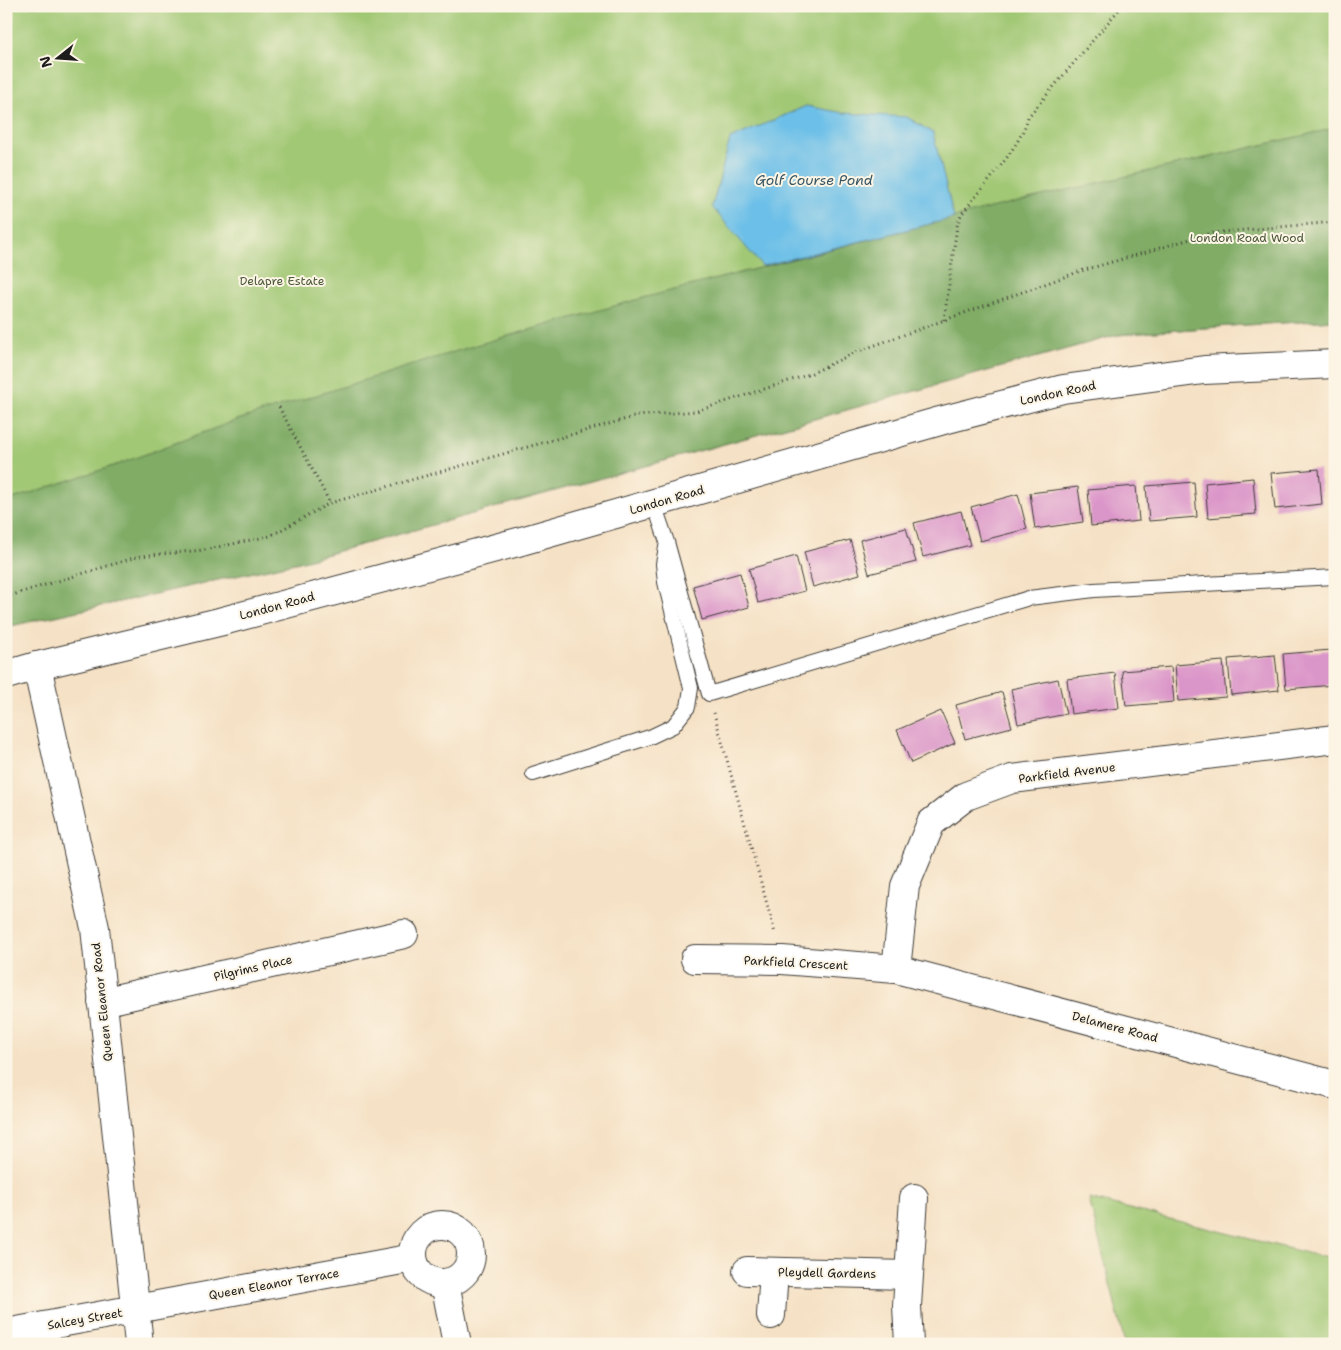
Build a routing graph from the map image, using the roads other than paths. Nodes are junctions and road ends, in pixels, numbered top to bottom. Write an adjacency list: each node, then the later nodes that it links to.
1 (1335, 364): 2 (main road, London Road)
2 (654, 504): 3 (lane); 5 (main road, London Road)
3 (667, 542): 4 (lane); 8 (lane)
4 (1335, 577)
5 (38, 666): 6 (main road, London Road); 12 (main road, Queen Eleanor Road)
6 (6, 675)
7 (1335, 739): 11 (main road, Parkfield Avenue)
8 (533, 774)
9 (404, 934): 12 (main road, Pilgrims Place)
10 (695, 959): 11 (main road, Parkfield Crescent)
11 (896, 969): 13 (main road, Delamere Road)
12 (102, 1002): 20 (main road, Queen Eleanor Road)
13 (1335, 1084)
14 (914, 1198): 18 (main road)
15 (413, 1258): 19 (main road); 19 (main road); 20 (main road, Queen Eleanor Terrace)
16 (747, 1271): 17 (main road, Pleydell Gardens)
17 (774, 1272): 18 (main road, Pleydell Gardens); 21 (main road)
18 (908, 1275): 25 (main road)
19 (445, 1283): 24 (main road)
20 (135, 1310): 22 (main road, Salcey Street); 23 (main road, Queen Eleanor Road)
21 (771, 1315)
22 (6, 1333)
23 (139, 1344)
24 (457, 1344)
25 (909, 1344)

